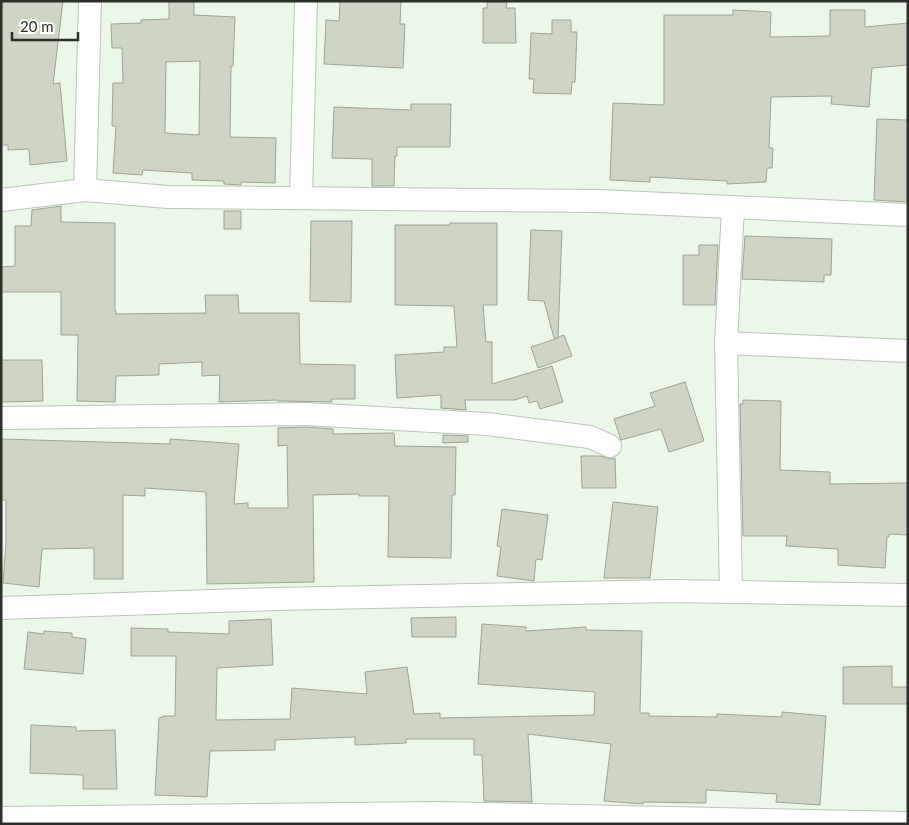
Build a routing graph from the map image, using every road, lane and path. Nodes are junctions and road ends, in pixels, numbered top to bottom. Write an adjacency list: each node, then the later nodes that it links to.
1 (90, 1): 3 (street)
2 (306, 1): 4 (street)
3 (84, 190): 4 (street); 5 (street)
4 (301, 198): 6 (street)
5 (1, 200)
6 (733, 208): 7 (street); 8 (street)
7 (908, 215)
8 (726, 343): 9 (street); 12 (street)
9 (908, 352)
10 (1, 418): 11 (street)
11 (610, 446)
12 (731, 592): 13 (street); 14 (street)
13 (908, 595)
14 (1, 608)
15 (1, 818): 16 (street)
16 (908, 823)

